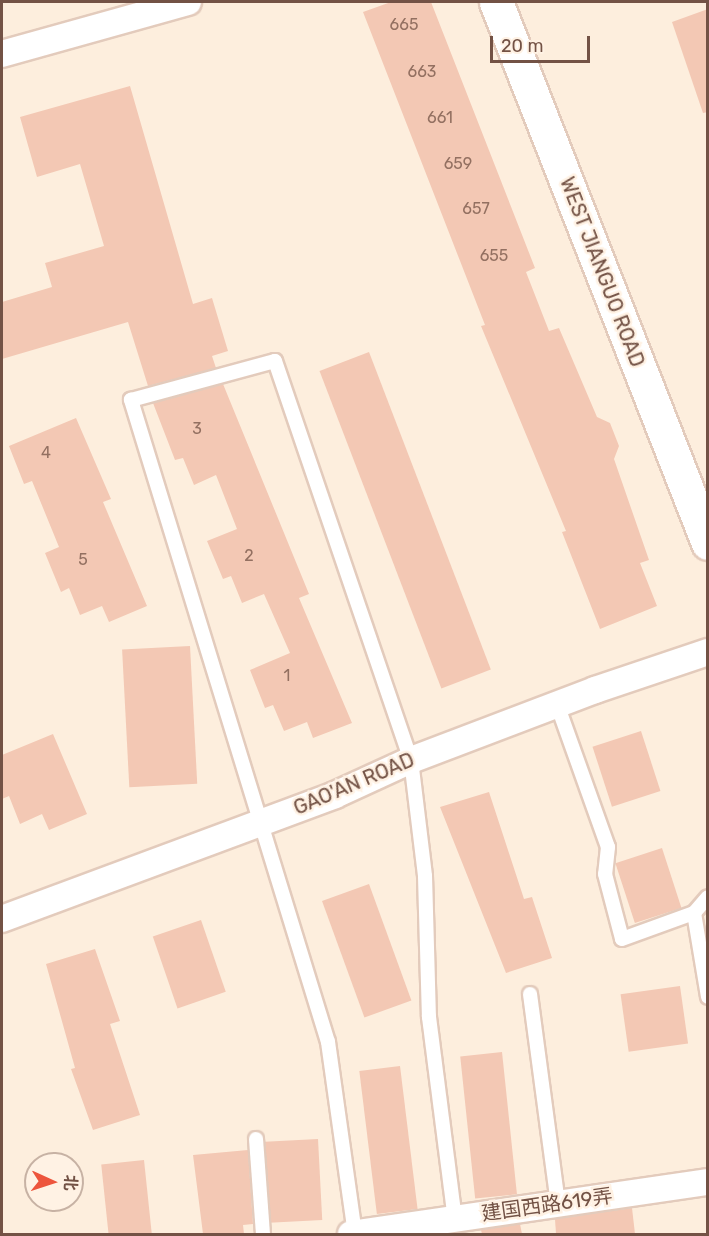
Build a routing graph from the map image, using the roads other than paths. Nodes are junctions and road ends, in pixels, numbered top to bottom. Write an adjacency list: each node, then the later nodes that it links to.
1 (188, 2): 3 (street)
2 (496, 2): 4 (street, WEST JIANGUO ROAD)
3 (2, 54)
4 (708, 543)
5 (708, 652): 6 (street, GAO'AN ROAD)
6 (557, 704): 7 (street, GAO'AN ROAD); 10 (lane)
7 (411, 760): 8 (street, GAO'AN ROAD); 8 (lane); 17 (lane)
8 (263, 821): 11 (street, GAO'AN ROAD); 19 (lane)
9 (708, 897): 10 (lane)
10 (694, 913): 13 (lane)
11 (2, 919)
12 (530, 994): 16 (lane)
13 (708, 997)
14 (256, 1138): 18 (lane)
15 (708, 1182): 16 (street, 建国西路619弄)
16 (558, 1204): 17 (street, 建国西路619弄)
17 (455, 1219): 19 (street, 建国西路619弄)
18 (264, 1234)
19 (354, 1234)

